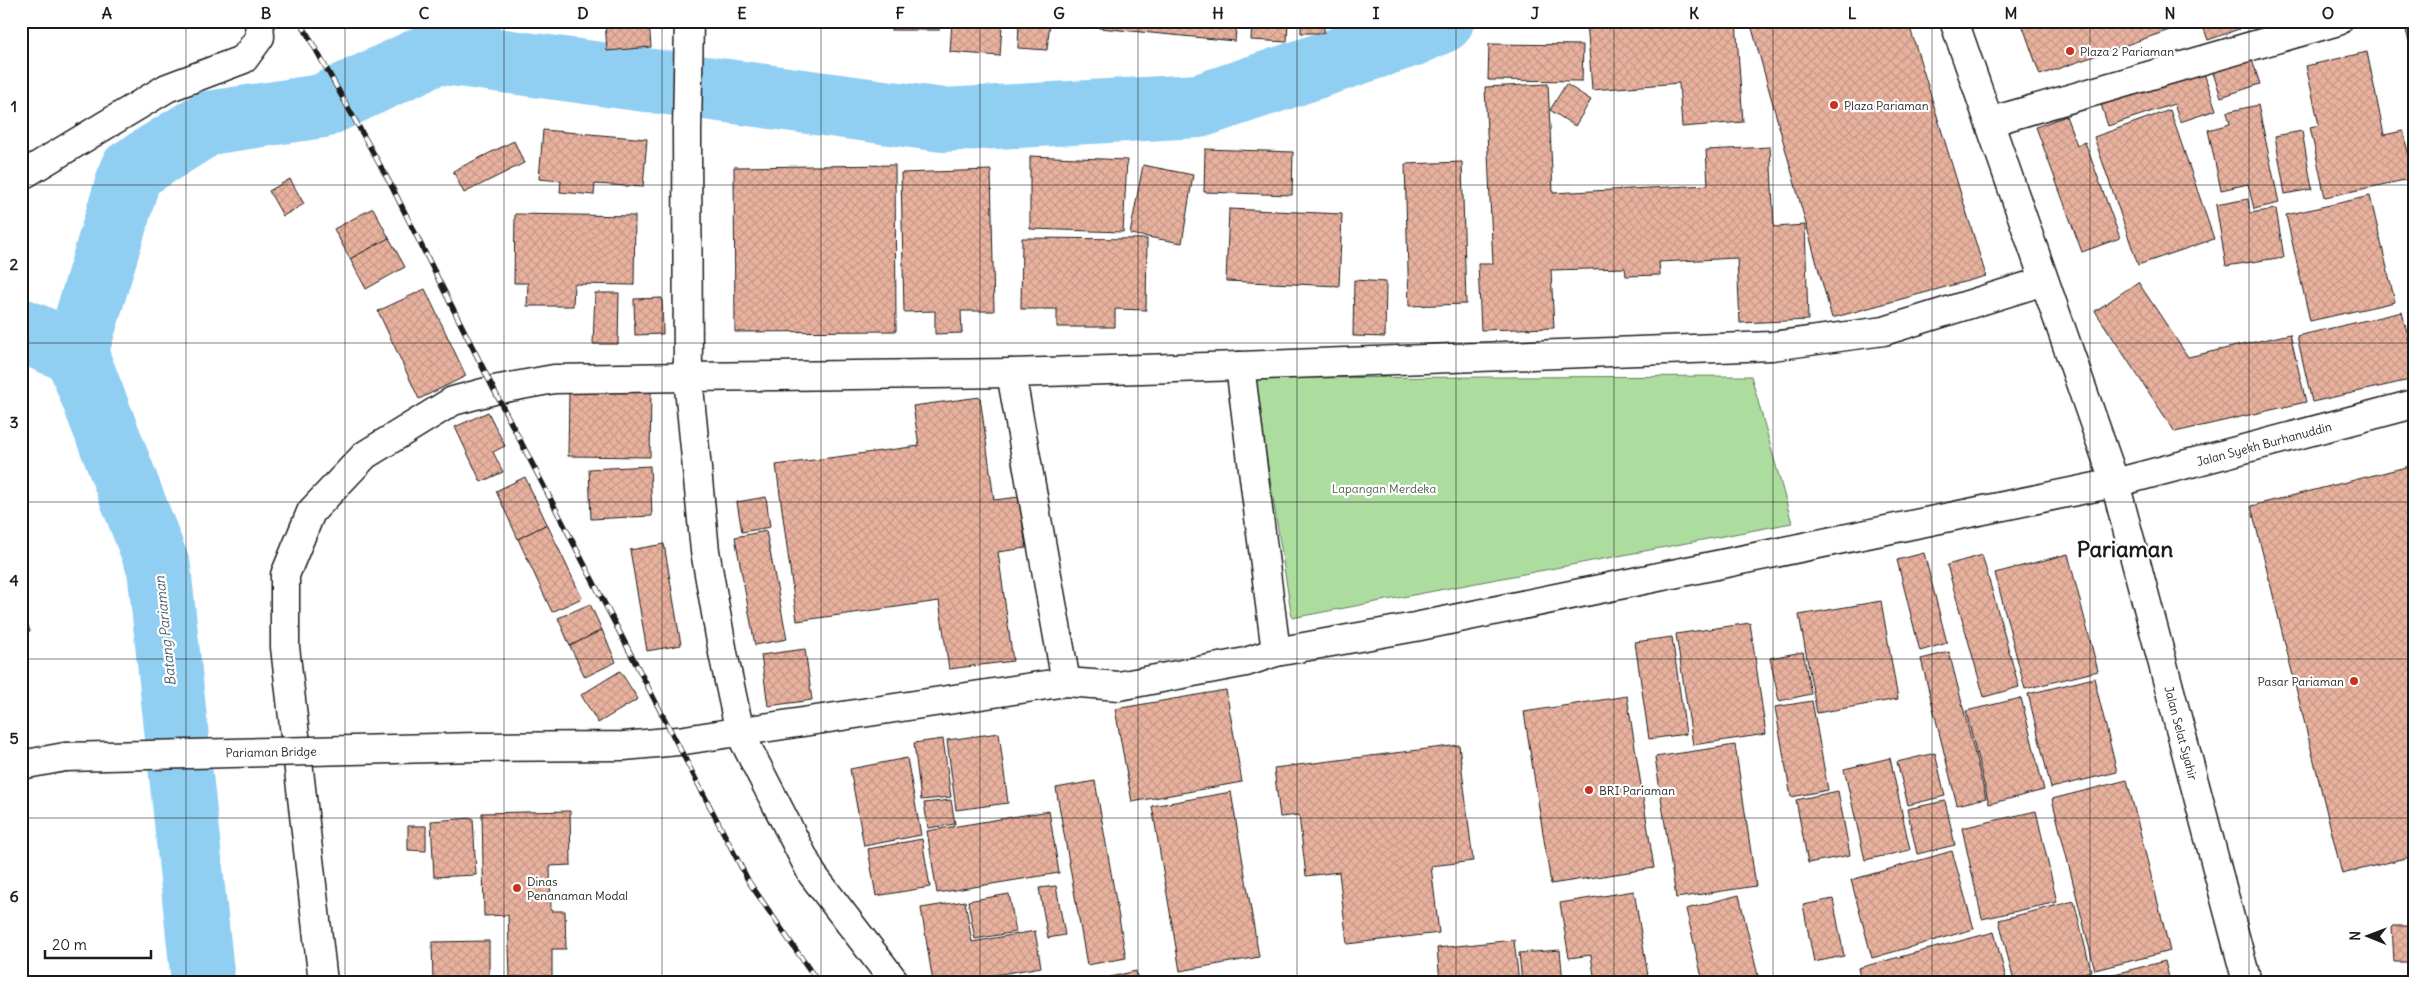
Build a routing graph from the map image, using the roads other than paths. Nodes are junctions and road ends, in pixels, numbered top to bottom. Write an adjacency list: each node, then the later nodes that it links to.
1 (259, 21): 6 (street)
2 (689, 21): 10 (street)
3 (1954, 21): 5 (street, Jalan Selat Syahir)
4 (2338, 21): 5 (street)
5 (1989, 122): 7 (street, Jalan Selat Syahir)
6 (21, 176)
7 (2044, 281): 8 (street); 12 (street, Jalan Selat Syahir)
8 (1240, 366): 9 (street); 13 (street)
9 (1011, 373): 10 (street); 14 (street)
10 (688, 377): 15 (street); 17 (street)
11 (2414, 404): 12 (street, Jalan Syekh Burhanuddin)
12 (2114, 484): 13 (street, Jalan Syekh Burhanuddin); 19 (street, Jalan Selat Syahir)
13 (1276, 652): 14 (street, Pariaman Bridge)
14 (1066, 682): 15 (street, Pariaman Bridge)
15 (740, 733): 16 (street, Pariaman Bridge, bridge); 18 (street)
16 (21, 765)
17 (323, 982)
18 (896, 982)
19 (2247, 982)

